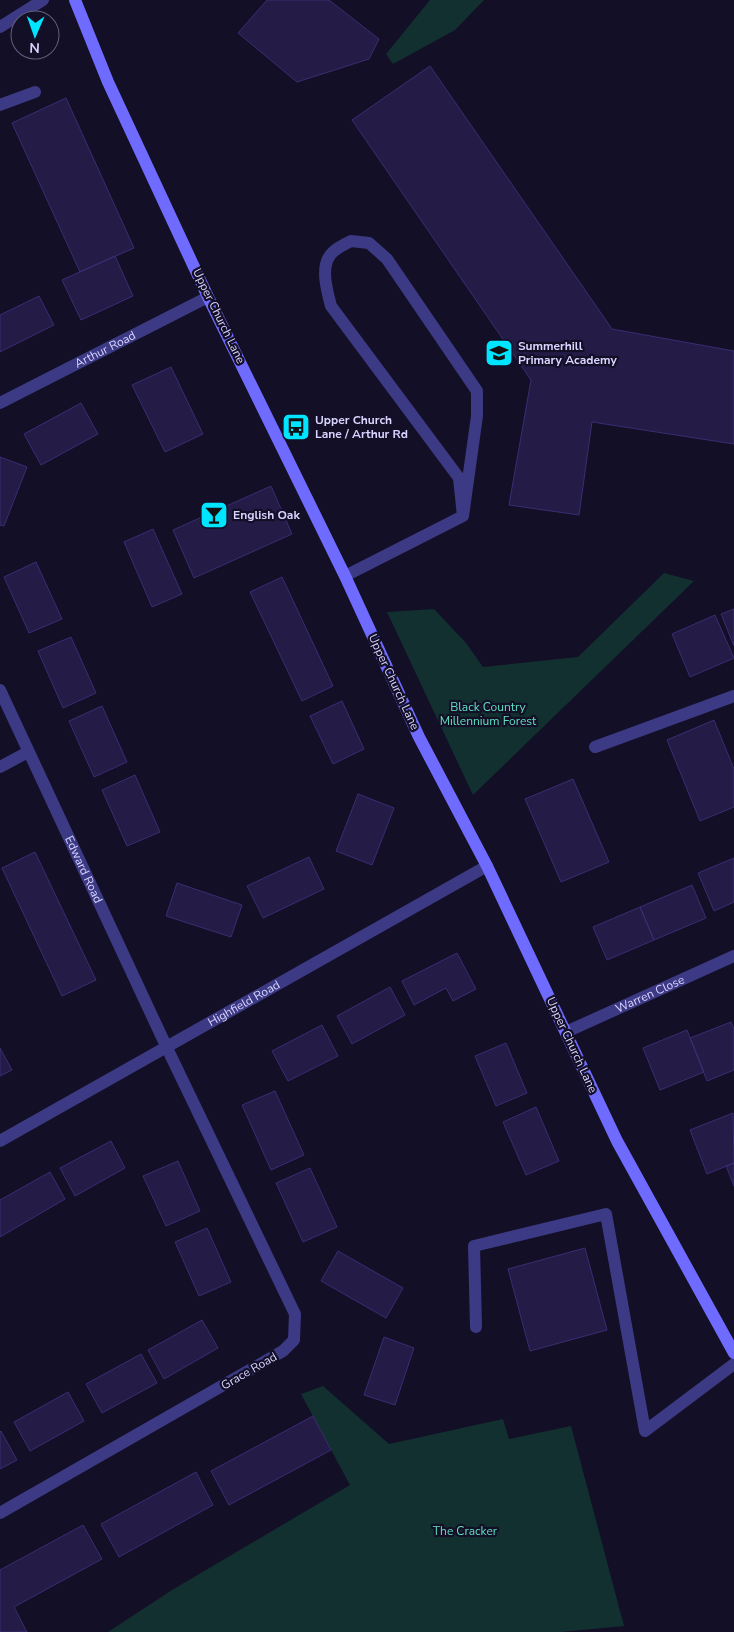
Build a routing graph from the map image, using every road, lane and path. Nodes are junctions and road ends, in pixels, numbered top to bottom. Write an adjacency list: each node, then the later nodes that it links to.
1 (43, 0): 3 (street)
2 (75, 0): 6 (main road, Upper Church Lane)
3 (0, 28)
4 (35, 92): 5 (street)
5 (0, 104)
6 (208, 297): 7 (street, Arthur Road); 9 (main road, Upper Church Lane)
7 (0, 403)
8 (463, 516): 8 (street); 9 (street)
9 (345, 576): 15 (main road, Upper Church Lane)
10 (0, 690): 13 (street, Edward Road)
11 (734, 696): 12 (street)
12 (595, 748)
13 (28, 752): 14 (street); 18 (street, Edward Road)
14 (0, 767)
15 (487, 866): 17 (main road, Upper Church Lane); 18 (street, Highfield Road)
16 (734, 956): 17 (street, Warren Close)
17 (566, 1032): 21 (main road, Upper Church Lane)
18 (166, 1048): 19 (street, Highfield Road); 23 (street, Grace Road)
19 (0, 1141)
20 (476, 1327): 22 (street)
21 (734, 1353)
22 (734, 1364)
23 (0, 1513)

